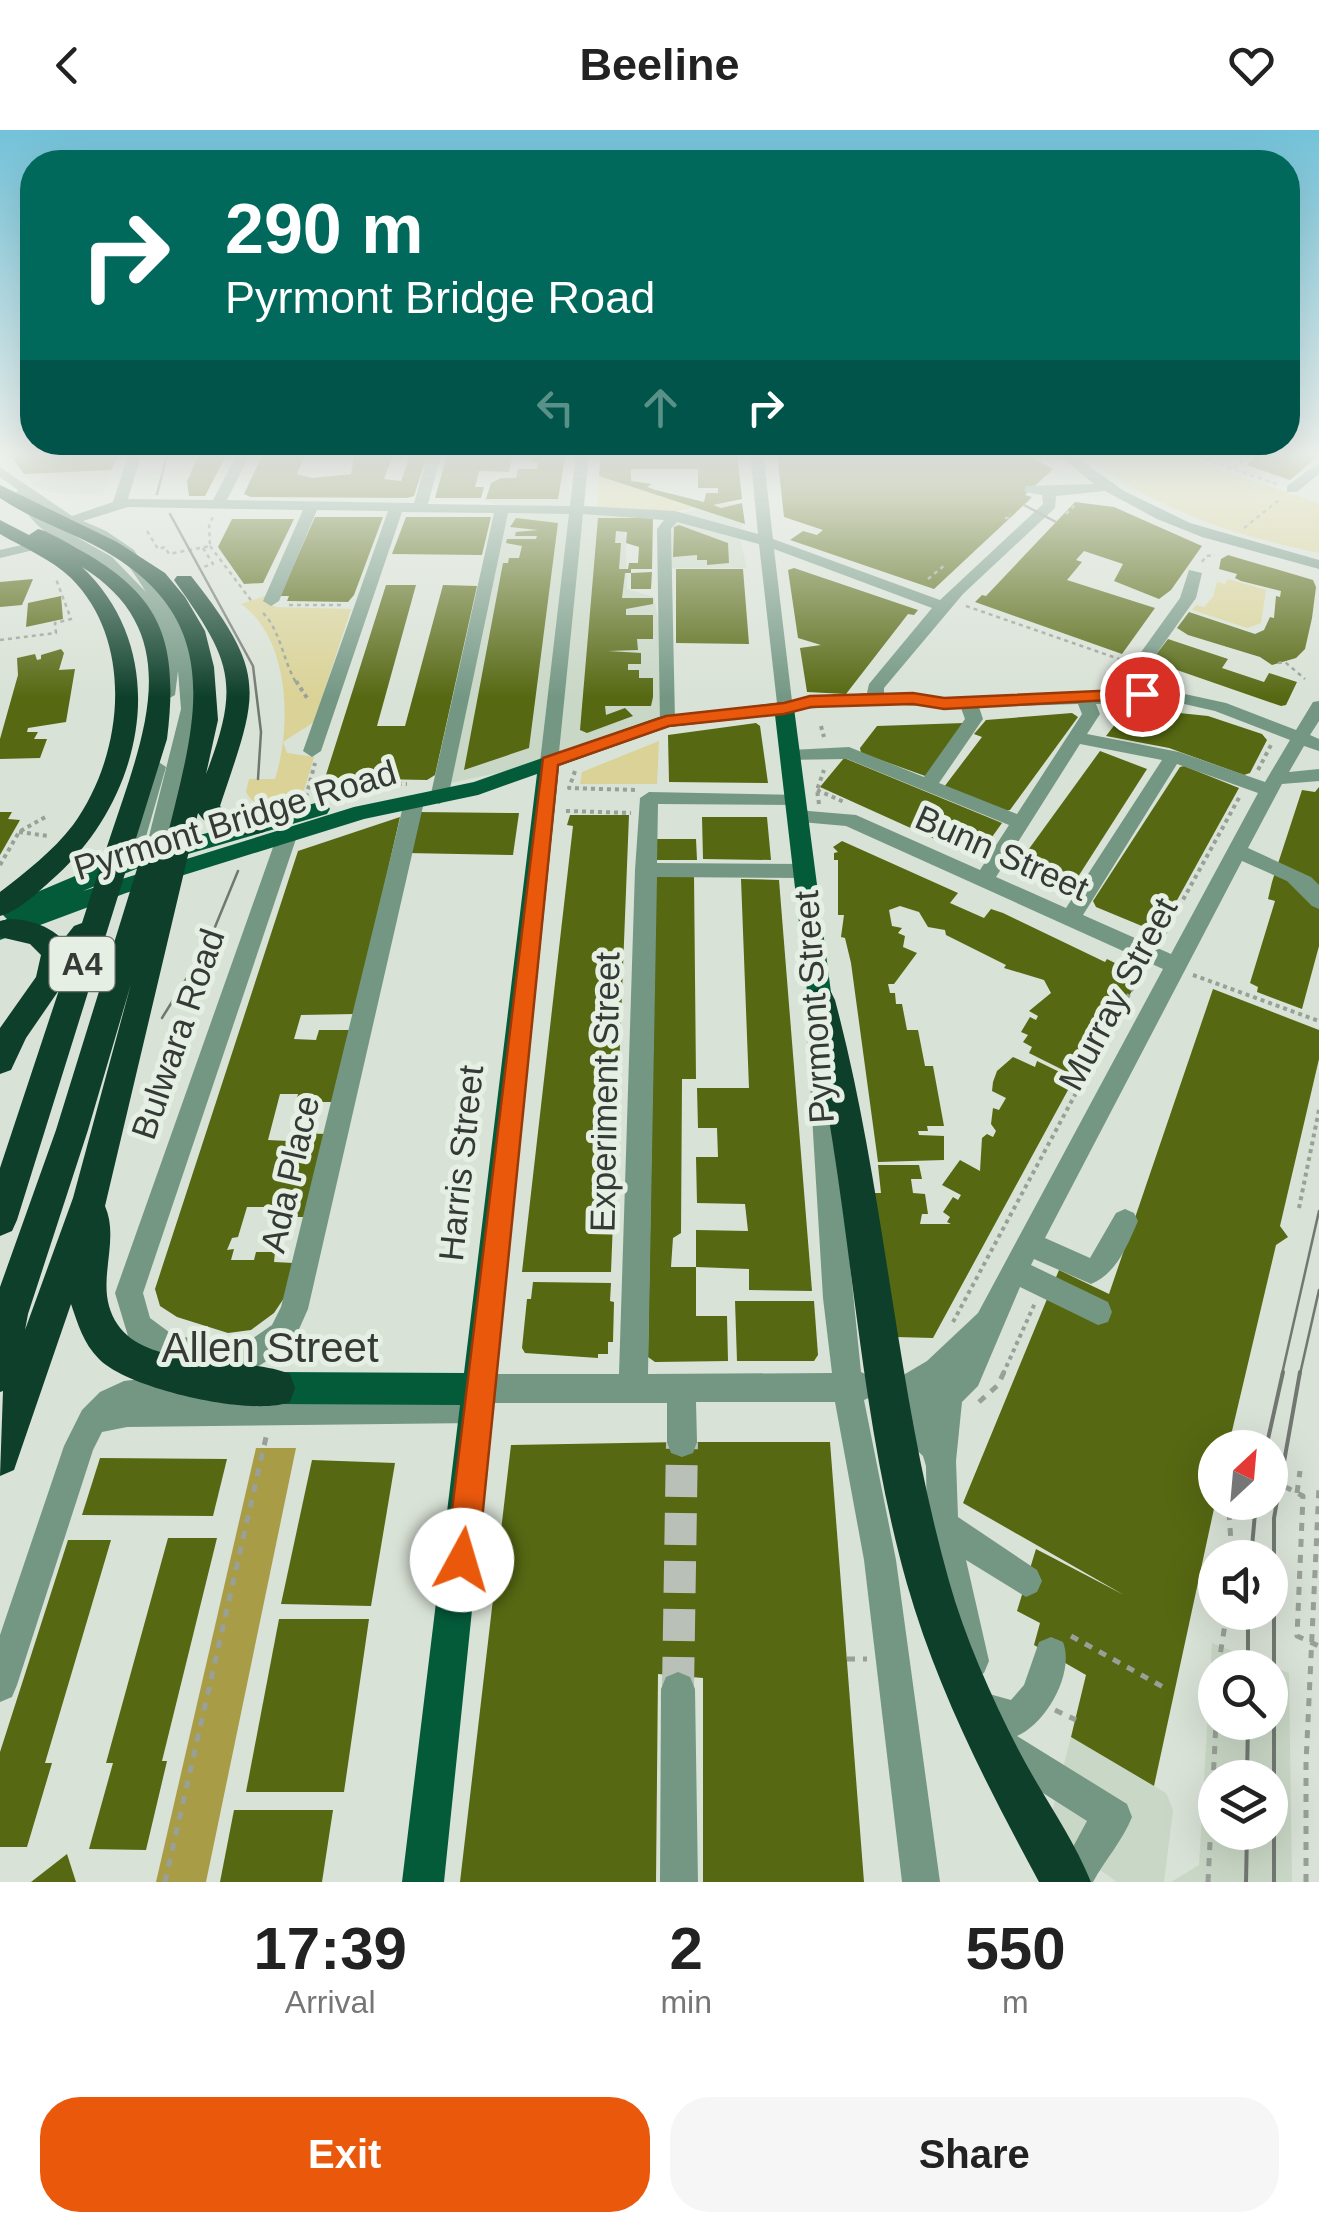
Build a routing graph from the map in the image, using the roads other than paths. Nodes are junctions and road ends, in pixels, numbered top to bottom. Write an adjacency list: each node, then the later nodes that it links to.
1 (14, 534): 40 (highway)
2 (38, 534): 69 (highway, A4)
3 (56, 534): 21 (street)
4 (74, 534): 19 (street)
5 (84, 534): 68 (highway, A4)
6 (89, 534): 17 (street)
7 (115, 534): 37 (highway)
8 (300, 534): 25 (street)
9 (388, 534): 42 (street)
10 (496, 534): 50 (street, Ada Place)
11 (574, 534): 46 (street, Harris Street)
12 (664, 534): 36 (street)
13 (733, 534): 18 (street)
14 (764, 534): 18 (street, Pyrmont Street)
15 (1023, 534): 27 (street)
16 (1200, 534): 22 (street)
17 (112, 540): 19 (street); 40 (street)
18 (765, 544): 27 (street); 35 (street, Pyrmont Street)
19 (88, 548): 20 (street); 40 (street)
20 (69, 554): 21 (street); 24 (street)
21 (0, 556)
22 (1319, 565)
23 (1201, 567): 28 (street)
24 (0, 568)
25 (270, 601)
26 (1161, 603): 28 (street)
27 (942, 606): 31 (street)
28 (1131, 668): 29 (street)
29 (1158, 694): 30 (street, Pyrmont Bridge Road); 38 (street, Pyrmont Bridge Road)
30 (1084, 696): 32 (street, Pyrmont Bridge Road); 39 (street)
31 (877, 700): 33 (street, Pyrmont Bridge Road); 35 (street, Pyrmont Bridge Road)
32 (968, 702): 33 (street, Pyrmont Bridge Road); 49 (street)
33 (944, 703): 35 (street, Pyrmont Bridge Road)
34 (1319, 706): 38 (street, Murray Street)
35 (784, 708): 36 (main road, Pyrmont Bridge Road); 44 (main road, Pyrmont Street)
36 (666, 721): 46 (main road, Pyrmont Bridge Road)
37 (232, 731): 40 (highway); 54 (highway)
38 (1300, 736): 41 (street, Pyrmont Bridge Road); 43 (street); 48 (street, Murray Street)
39 (1077, 738): 45 (street); 53 (street)
40 (166, 743): 58 (street); 63 (highway)
41 (1319, 745)
42 (312, 750)
43 (1319, 755)
44 (790, 756): 49 (street); 52 (main road, Pyrmont Street)
45 (1173, 756): 48 (street); 62 (street)
46 (549, 762): 50 (main road, Pyrmont Bridge Road); 80 (main road, Harris Street)
47 (1319, 775): 48 (street)
48 (1260, 783): 56 (street, Murray Street)
49 (928, 785): 53 (street)
50 (434, 790): 54 (main road, Pyrmont Bridge Road); 55 (main road, Pyrmont Bridge Road); 72 (street, Ada Place)
51 (644, 800): 52 (street, Bunn Street); 57 (street, Experiment Street)
52 (803, 801): 59 (main road, Pyrmont Street); 60 (street, Bunn Street)
53 (1022, 823): 60 (street)
54 (255, 826): 58 (main road, Pyrmont Bridge Road)
55 (287, 836): 58 (main road, Pyrmont Bridge Road); 72 (street, Bulwara Road)
56 (1236, 851): 61 (street); 64 (street, Murray Street)
57 (646, 870): 59 (street); 79 (street, Experiment Street)
58 (136, 871): 63 (main road, Pyrmont Bridge Road); 65 (highway); 75 (highway)
59 (805, 871): 66 (main road, Pyrmont Street)
60 (983, 881): 62 (street, Bunn Street)
61 (1319, 901)
62 (1070, 919): 64 (street, Bunn Street)
63 (2, 921): 65 (highway)
64 (1175, 967): 71 (street, Murray Street)
65 (50, 979): 67 (highway)
66 (820, 1000): 77 (street, Pyrmont Street); 97 (highway)
67 (6, 1046)
68 (90, 1198): 81 (highway); 83 (highway, A4)
69 (0, 1220)
70 (1125, 1221): 71 (street)
71 (1028, 1244): 73 (street, Murray Street)
72 (141, 1258)
73 (1014, 1271): 74 (street); 76 (street, Murray Street)
74 (1098, 1312)
75 (0, 1373)
76 (943, 1383): 84 (street); 84 (street, Murray Street)
77 (856, 1387): 78 (street, Allen Street); 87 (street, Pyrmont Street)
78 (681, 1388): 79 (street, Allen Street); 82 (street)
79 (632, 1389): 80 (street, Allen Street)
80 (479, 1398): 81 (main road, Allen Street); 93 (main road, Harris Street)
81 (274, 1399): 90 (street, Allen Street)
82 (682, 1442)
83 (0, 1456)
84 (940, 1466): 86 (street)
85 (880, 1491): 87 (street, Pyrmont Street)
86 (943, 1525): 88 (street); 92 (street)
87 (880, 1560): 95 (street, Pyrmont Street)
88 (1026, 1581)
89 (1049, 1660): 92 (street)
90 (0, 1684)
91 (678, 1689): 94 (street)
92 (988, 1726): 96 (street); 97 (street)
93 (423, 1882)
94 (679, 1882)
95 (920, 1882)
96 (1056, 1882)
97 (1069, 1882)

